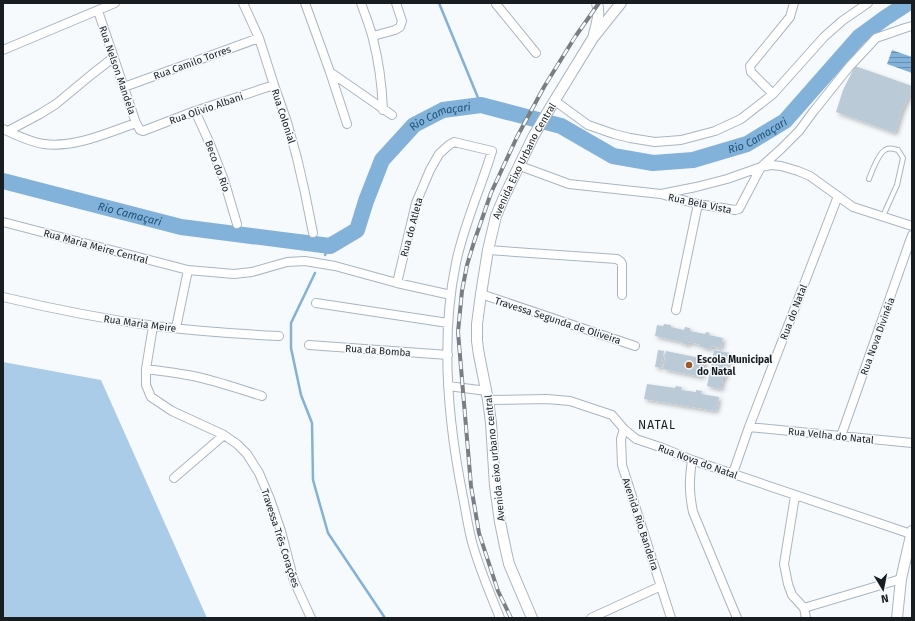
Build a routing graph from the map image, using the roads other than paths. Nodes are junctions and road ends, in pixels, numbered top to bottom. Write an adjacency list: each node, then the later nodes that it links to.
1 (115, 3): 11 (street)
2 (243, 3): 14 (street, Rua Colonial)
3 (305, 3): 19 (street)
4 (361, 3): 13 (street)
5 (396, 3): 13 (street)
6 (497, 3): 17 (street)
7 (597, 3): 15 (street, Avenida Eixo Urbano Central)
8 (621, 3): 15 (street, Avenida Eixo Urbano Central)
9 (794, 3): 22 (street)
10 (868, 3): 22 (street)
11 (98, 11): 16 (street); 18 (street, Rua Nelson Mandela)
12 (912, 26): 31 (street)
13 (373, 36): 24 (street)
14 (259, 38): 20 (street, Rua Colonial); 21 (street, Rua Camilo Torres)
15 (593, 38): 23 (street, Avenida Eixo Urbano Central)
16 (3, 50)
17 (536, 53)
18 (114, 57): 21 (street, Rua Nelson Mandela); 29 (street)
19 (330, 72): 24 (street); 27 (street)
20 (274, 85): 25 (street, Rua Olivio Albani); 40 (street, Rua Colonial)
21 (124, 87): 28 (street, Rua Nelson Mandela)
22 (773, 94): 23 (street)
23 (552, 104): 30 (street, Avenida Eixo Urbano Central)
24 (383, 110): 26 (street)
25 (195, 111): 28 (street, Rua Olivio Albani); 38 (street, Beco do Rio)
26 (392, 115)
27 (347, 124)
28 (137, 126): 29 (street, Rua Olivio Albani)
29 (5, 130)
30 (520, 166): 33 (street); 42 (street, Avenida Eixo Urbano Central)
31 (761, 167): 33 (street); 34 (street); 35 (street, Rua Bela Vista)
32 (869, 179): 36 (lane)
33 (661, 194): 35 (street, Rua Bela Vista)
34 (838, 196): 36 (street); 62 (street, Rua do Natal)
35 (698, 204): 50 (street)
36 (882, 217): 39 (street)
37 (3, 222): 43 (street, Rua Maria Meire Central)
38 (237, 224)
39 (912, 226)
40 (313, 233)
41 (912, 235): 65 (street, Rua Nova Divinéia)
42 (488, 250): 45 (street, Avenida Eixo Urbano Central); 47 (street)
43 (188, 270): 44 (street, Rua Maria Meire Central); 53 (street)
44 (397, 283): 46 (street); 46 (street, Rua do Atleta)
45 (481, 294): 56 (street, Travessa Segunda de Oliveira); 61 (street, Avenida eixo urbano central)
46 (451, 295): 51 (street)
47 (622, 295)
48 (3, 297): 52 (street, Rua Maria Meire)
49 (316, 303): 51 (street)
50 (676, 310)
51 (448, 323): 57 (street)
52 (154, 326): 53 (street, Rua Maria Meire); 58 (street, Travessa Três Corações)
53 (176, 328): 54 (street, Rua Maria Meire)
54 (279, 336)
55 (309, 344): 57 (street, Rua da Bomba)
56 (635, 346)
57 (448, 355): 59 (street)
58 (146, 369): 60 (street); 64 (street, Travessa Três Corações)
59 (448, 386): 61 (street, Rua Nova do Natal); 76 (street)
60 (262, 396)
61 (487, 396): 63 (street, Rua Nova do Natal); 77 (street, Avenida eixo urbano central)
62 (749, 427): 65 (street, Rua Velha do Natal); 68 (street, Rua do Natal)
63 (624, 429): 67 (street, Rua Nova do Natal); 73 (street, Avenida Rio Bandeira)
64 (224, 435): 69 (street); 75 (street, Travessa Três Corações)
65 (841, 436): 66 (street, Rua Velha do Natal)
66 (912, 443)
67 (692, 460): 68 (street, Rua Nova do Natal); 80 (street)
68 (732, 474): 70 (street, Rua Nova do Natal)
69 (174, 478)
70 (796, 496): 71 (street, Rua Nova do Natal); 74 (street)
71 (911, 533): 72 (street)
72 (901, 579): 74 (street); 82 (street)
73 (661, 586): 78 (street); 79 (street, Avenida Rio Bandeira)
74 (804, 608): 81 (street)
75 (311, 618)
76 (500, 618)
77 (532, 618)
78 (591, 618)
79 (671, 618)
80 (737, 618)
81 (806, 618)
82 (897, 618)

